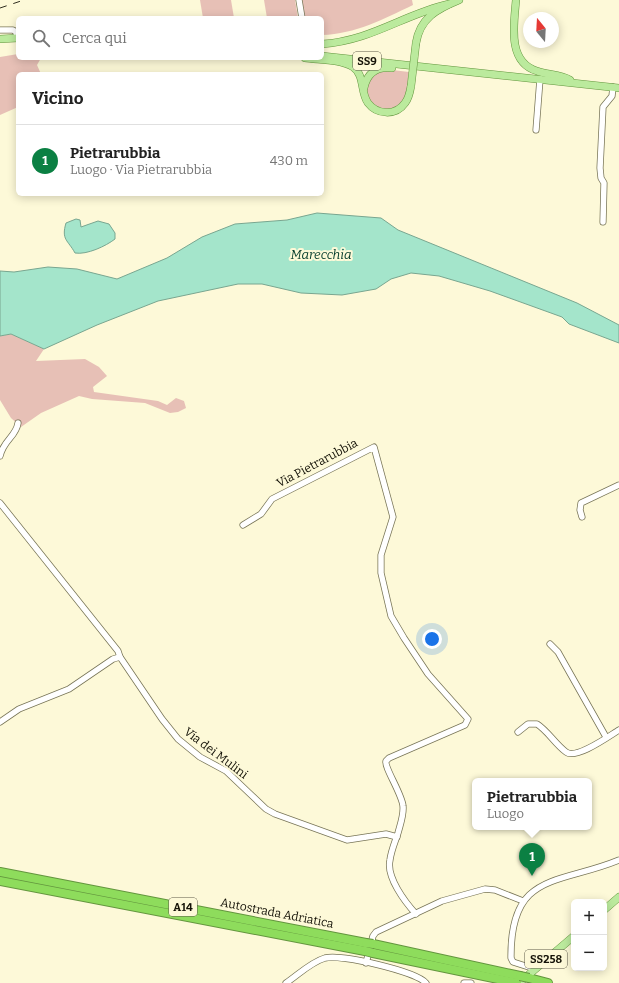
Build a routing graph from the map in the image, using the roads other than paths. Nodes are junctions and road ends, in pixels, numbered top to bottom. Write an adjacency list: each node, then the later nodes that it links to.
1 (299, 0): 5 (street)
2 (459, 0): 4 (main road)
3 (516, 0): 15 (main road)
4 (449, 4): 10 (main road); 17 (main road, bridge)
5 (302, 16)
6 (0, 30): 8 (street)
7 (0, 36): 8 (main road)
8 (15, 38): 9 (main road)
9 (0, 39)
10 (324, 44)
11 (324, 56): 13 (main road, SS9)
12 (321, 60): 17 (main road)
13 (462, 70): 14 (main road, SS9); 17 (main road)
14 (540, 79): 15 (main road, SS9); 18 (street)
15 (575, 83): 16 (main road, SS9)
16 (616, 87): 19 (street)
17 (364, 92)
18 (536, 130)
19 (603, 222)
20 (18, 423): 21 (street)
21 (0, 456)
22 (619, 485): 24 (street)
23 (0, 503): 27 (street, Via dei Mulini)
24 (582, 517)
25 (242, 525): 32 (street, Via Pietrarubbia)
26 (550, 644): 31 (street)
27 (120, 657): 28 (street); 32 (street, Via dei Mulini)
28 (0, 722)
29 (619, 730): 31 (street)
30 (518, 732): 31 (street)
31 (606, 737)
32 (397, 837): 39 (street, Via Pietrarubbia)
33 (619, 860): 37 (street)
34 (0, 872): 41 (highway, Autostrada Adriatica / A14)
35 (0, 881): 41 (highway, Autostrada Adriatica / A14)
36 (618, 898): 38 (main road)
37 (523, 901): 39 (street); 43 (street)
38 (607, 907)
39 (416, 914): 42 (street)
40 (571, 939): 43 (main road, SS258)
41 (369, 948): 44 (highway, Autostrada Adriatica / A14)
42 (366, 962): 45 (street); 46 (street)
43 (535, 969): 44 (main road, SS258)
44 (517, 981): 49 (highway, Autostrada Adriatica / A14, bridge)
45 (286, 983)
46 (426, 983)
47 (464, 983): 48 (street)
48 (471, 983)
49 (548, 983)

